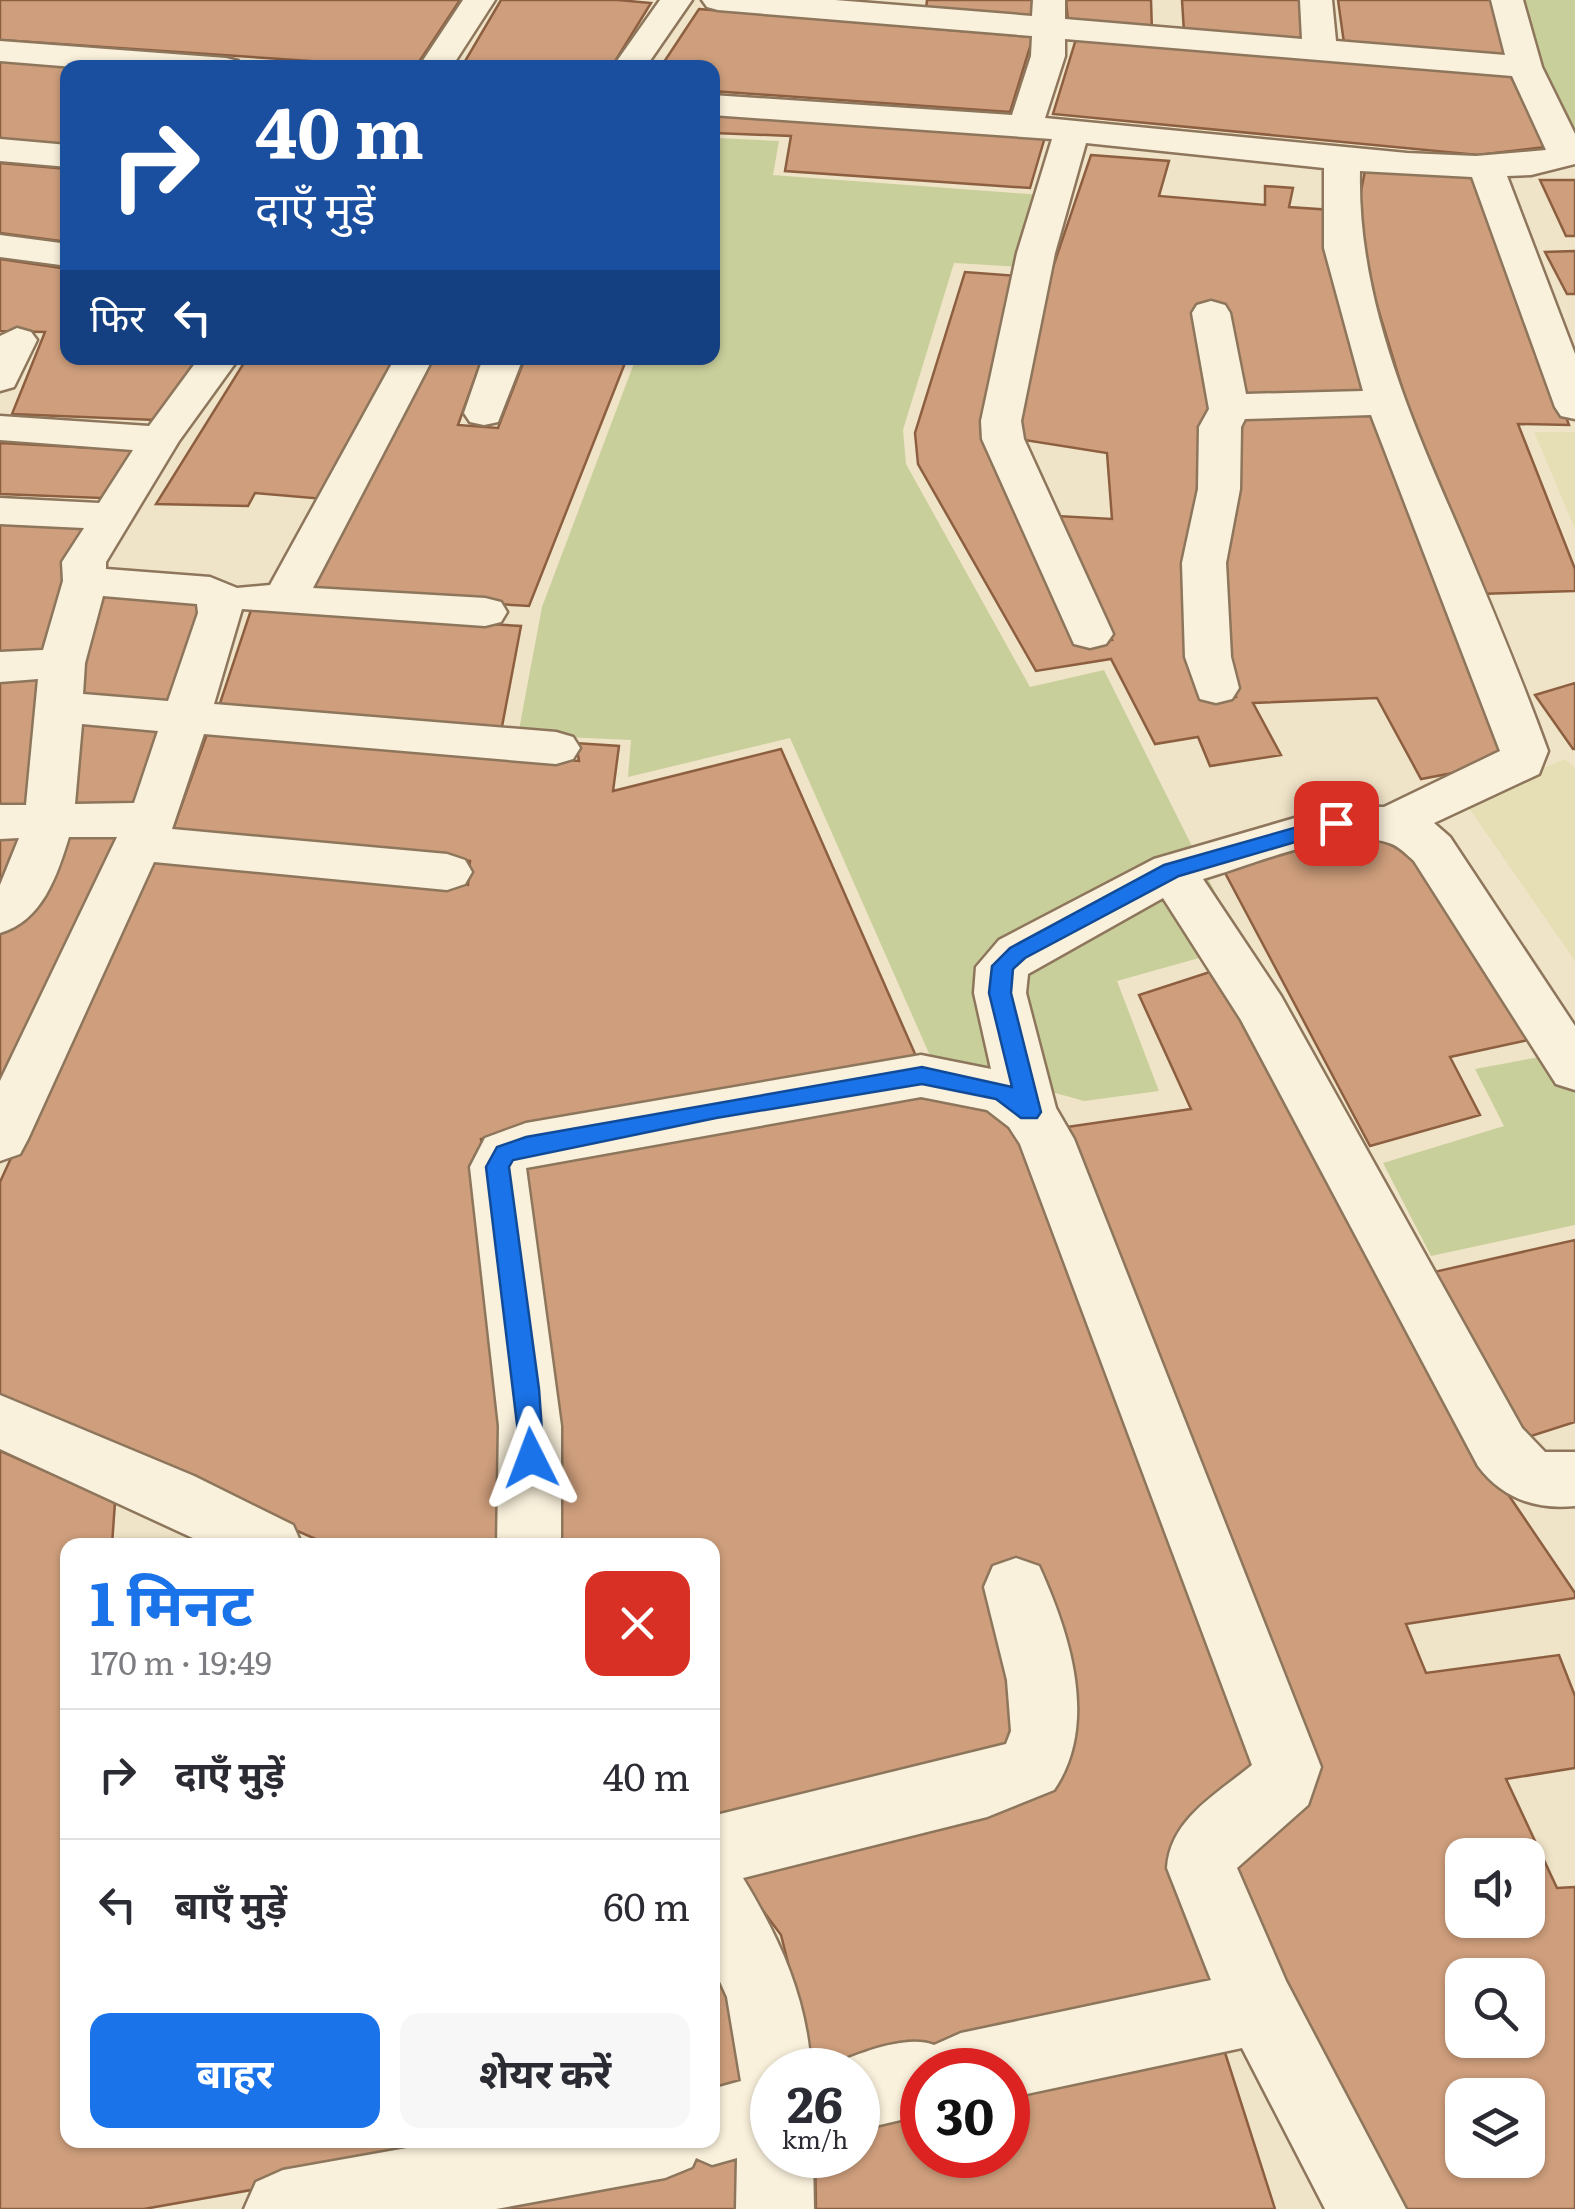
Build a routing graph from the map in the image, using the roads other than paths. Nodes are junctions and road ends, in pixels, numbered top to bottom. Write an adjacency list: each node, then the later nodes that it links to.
1 (479, 0): 14 (street)
2 (676, 0): 15 (street)
3 (718, 0): 7 (street)
4 (1163, 0): 10 (street)
5 (1316, 0): 12 (street)
6 (1507, 0): 16 (street)
7 (757, 1): 8 (street)
8 (916, 9): 9 (street)
9 (1050, 14): 10 (street); 18 (street)
10 (1163, 39): 12 (street)
11 (0, 51): 13 (street)
12 (1320, 51): 16 (street)
13 (120, 60)
14 (439, 60)
15 (634, 60)
16 (1525, 68): 23 (street)
17 (720, 106): 18 (street)
18 (1025, 127): 19 (street)
19 (1072, 130): 22 (street); 45 (street)
20 (0, 150): 21 (street)
21 (60, 155)
22 (1342, 157): 23 (street); 33 (street)
23 (1486, 167): 27 (street)
24 (0, 246): 25 (street)
25 (60, 254)
26 (1211, 314): 35 (street)
27 (1562, 336): 34 (street)
28 (17, 340): 32 (street)
29 (214, 365): 38 (street)
30 (410, 365): 43 (street)
31 (501, 365): 36 (street)
32 (0, 379)
33 (1387, 403): 35 (street); 53 (street)
34 (1575, 407)
35 (1229, 409): 48 (street)
36 (484, 412)
37 (0, 428): 38 (street)
38 (160, 438): 40 (street)
39 (0, 511): 40 (street)
40 (111, 516): 41 (street)
41 (85, 581): 42 (street); 47 (street)
42 (220, 596): 43 (street); 49 (street)
43 (284, 600): 44 (street)
44 (484, 612)
45 (1090, 634)
46 (0, 667): 47 (street)
47 (60, 685): 49 (street); 52 (street)
48 (1216, 688)
49 (187, 720): 50 (street); 54 (street)
50 (556, 748)
51 (0, 822): 52 (street)
52 (50, 822): 54 (street); 57 (street)
53 (1390, 824): 55 (street); 58 (street)
54 (145, 831): 56 (street); 60 (street)
55 (1172, 870): 59 (street); 62 (street)
56 (447, 872)
57 (0, 915)
58 (1575, 1069)
59 (1029, 1112): 64 (street); 68 (street)
60 (0, 1139)
61 (0, 1421): 63 (street)
62 (1575, 1479)
63 (256, 1538)
64 (529, 1538)
65 (1016, 1586): 66 (street)
66 (720, 1849)
67 (720, 1907): 69 (street)
68 (1260, 2007): 70 (street); 77 (street)
69 (774, 2048)
70 (1030, 2055)
71 (750, 2116): 72 (street)
72 (720, 2125)
73 (621, 2148): 75 (street)
74 (775, 2178): 76 (street)
75 (284, 2209)
76 (775, 2209)
77 (1367, 2209)

